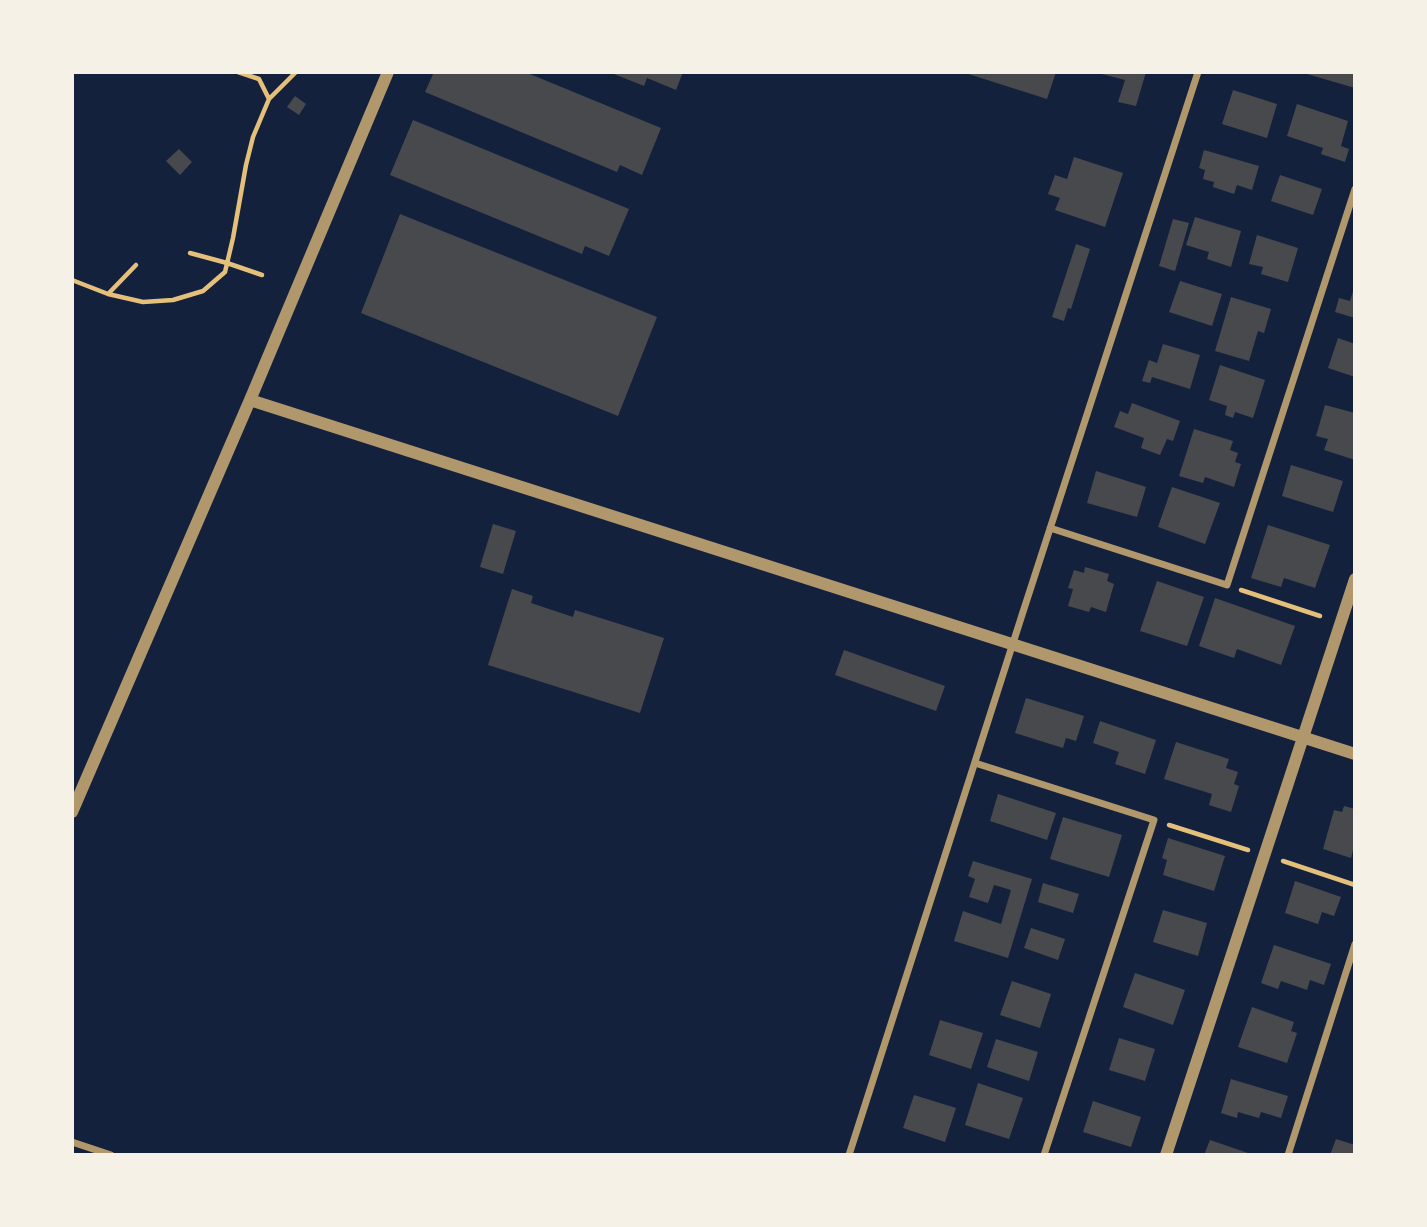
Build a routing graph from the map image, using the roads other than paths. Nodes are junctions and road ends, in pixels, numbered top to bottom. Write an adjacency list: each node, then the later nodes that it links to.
1 (388, 72): 4 (street)
2 (1198, 72): 5 (street)
3 (1355, 189): 5 (street)
4 (250, 400): 7 (street); 11 (street)
5 (1050, 528): 7 (street)
6 (1355, 579): 8 (street)
7 (1012, 645): 8 (street); 10 (street)
8 (1303, 737): 9 (street); 17 (street)
9 (1355, 754)
10 (975, 763): 15 (street); 16 (street)
11 (72, 812)
12 (1355, 944): 18 (street)
13 (72, 1142): 14 (street)
14 (111, 1155)
15 (849, 1155)
16 (1044, 1155)
17 (1166, 1155)
18 (1288, 1155)

